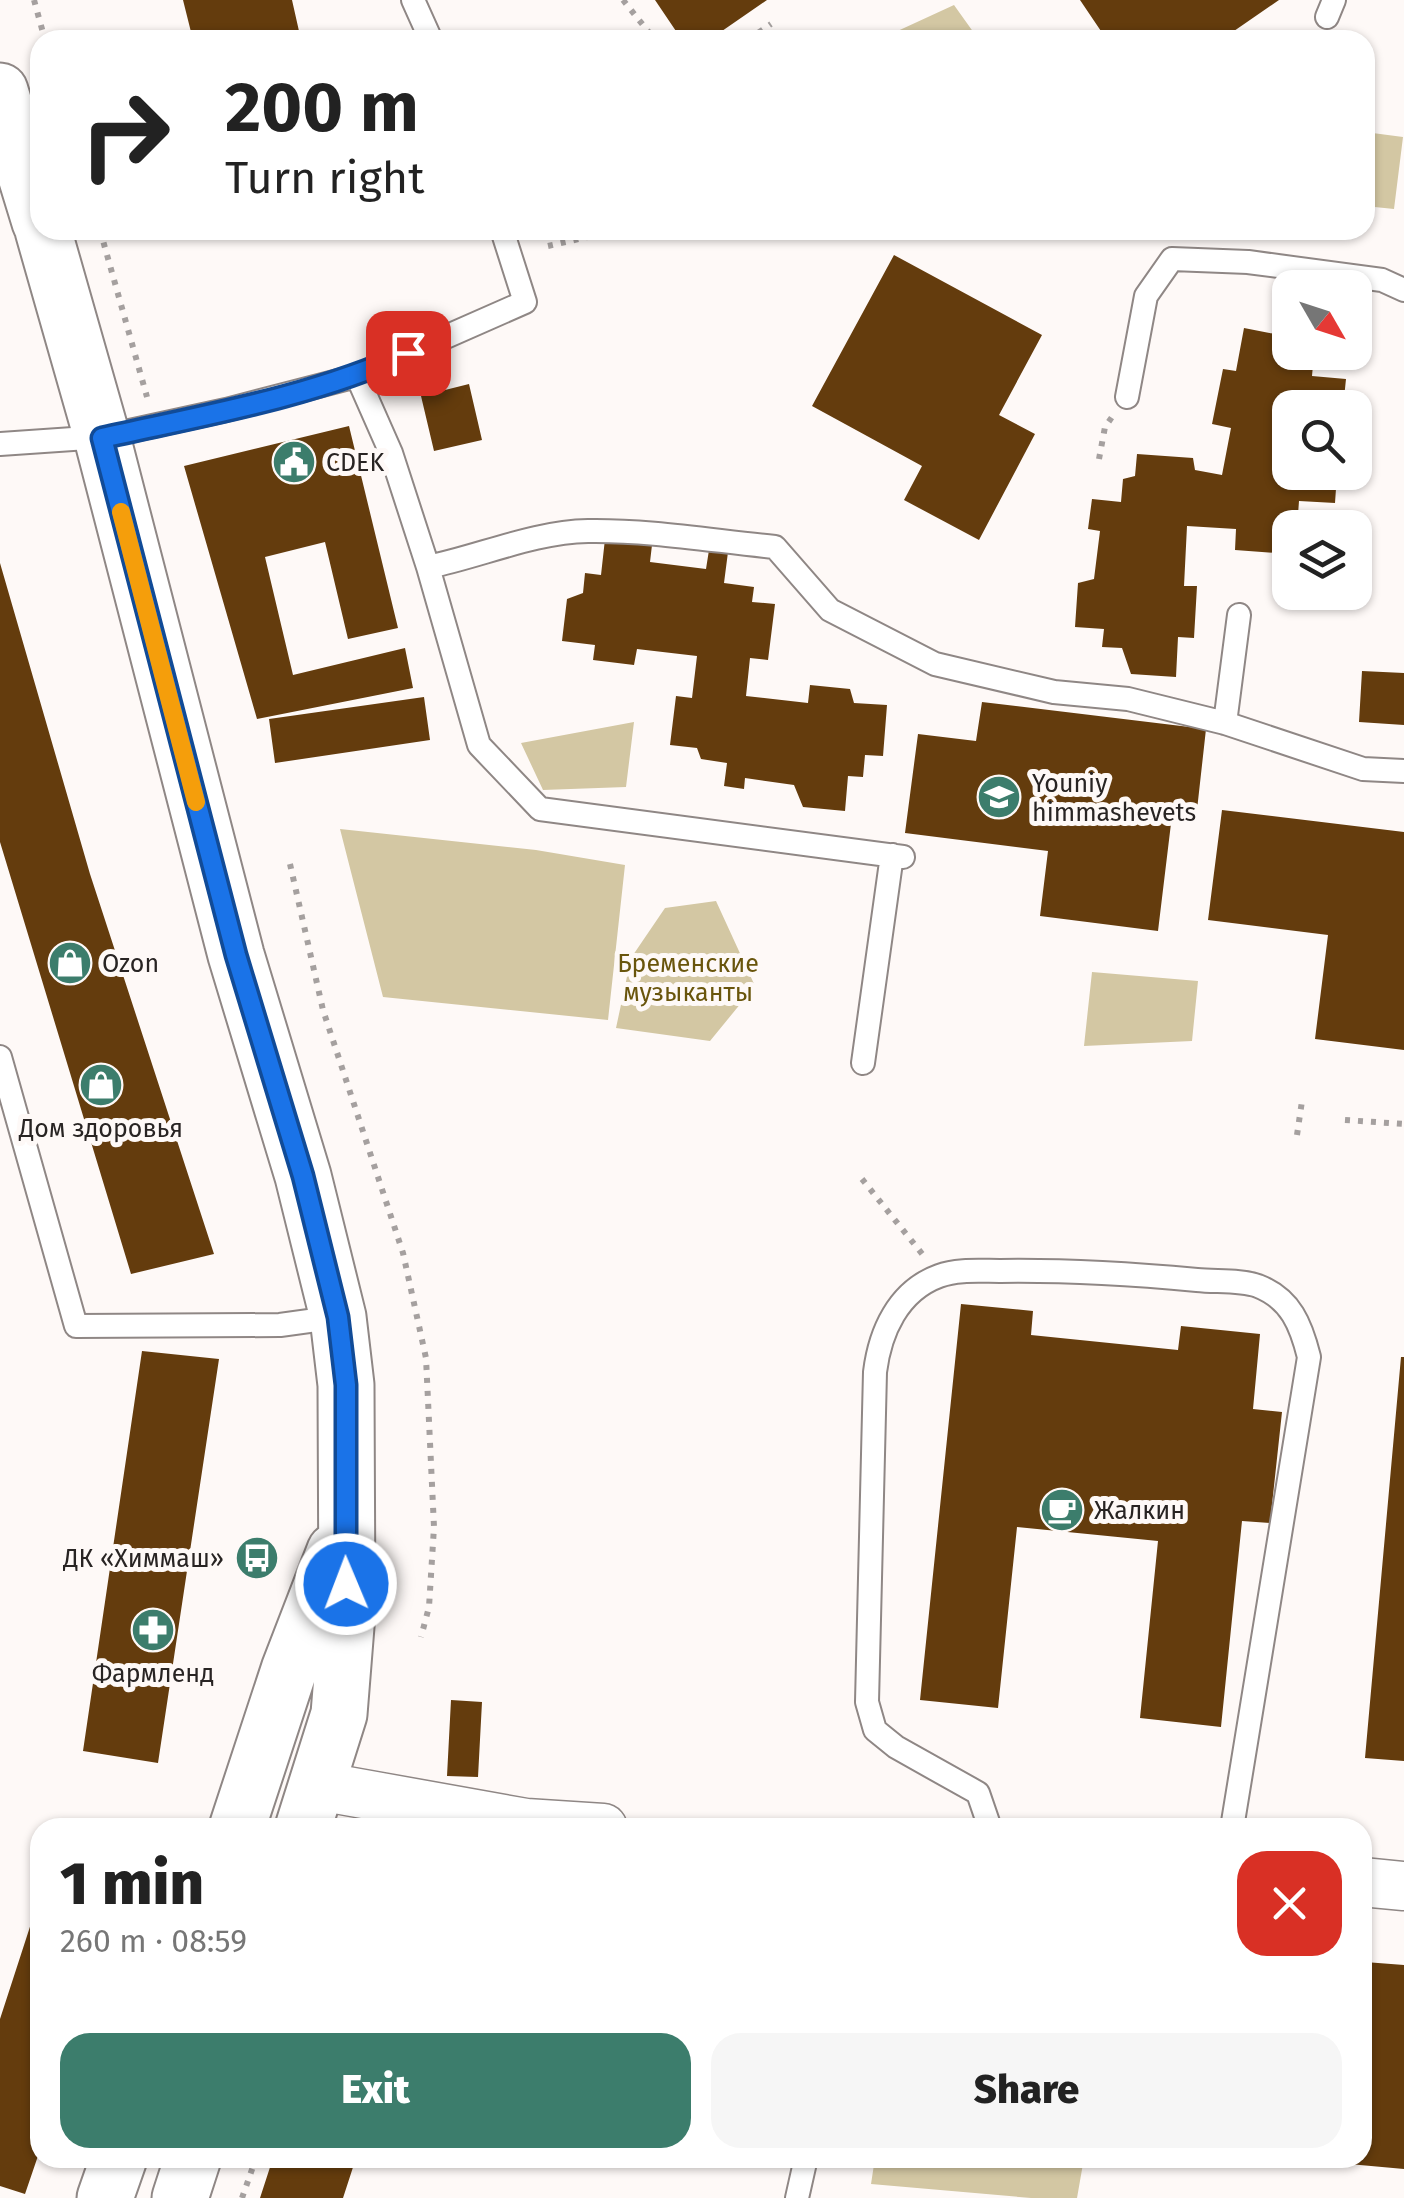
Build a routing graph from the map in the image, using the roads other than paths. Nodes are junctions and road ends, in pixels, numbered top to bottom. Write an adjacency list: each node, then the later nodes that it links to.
1 (414, 0): 2 (lane)
2 (427, 30)
3 (0, 91): 4 (main road)
4 (30, 189)
5 (45, 240): 10 (main road)
6 (505, 240): 8 (lane)
7 (1404, 290): 9 (lane)
8 (358, 376): 10 (lane); 12 (lane)
9 (1126, 396)
10 (102, 438): 11 (lane); 18 (main road)
11 (0, 444)
12 (428, 568): 14 (lane); 17 (lane)
13 (1238, 615): 14 (lane)
14 (1224, 723): 15 (lane)
15 (1404, 771)
16 (0, 1057): 18 (lane)
17 (863, 1062)
18 (338, 1317): 19 (main road)
19 (345, 1525): 20 (main road); 21 (main road)
20 (311, 1807): 22 (street)
21 (240, 1818)
22 (459, 1818)
23 (987, 1818): 24 (lane)
24 (1234, 1818)
25 (1372, 1883): 26 (street)
26 (1404, 1886)
27 (116, 2168): 30 (main road)
28 (190, 2168): 31 (main road)
29 (804, 2168): 32 (lane)
30 (105, 2198)
31 (180, 2198)
32 (797, 2198)

